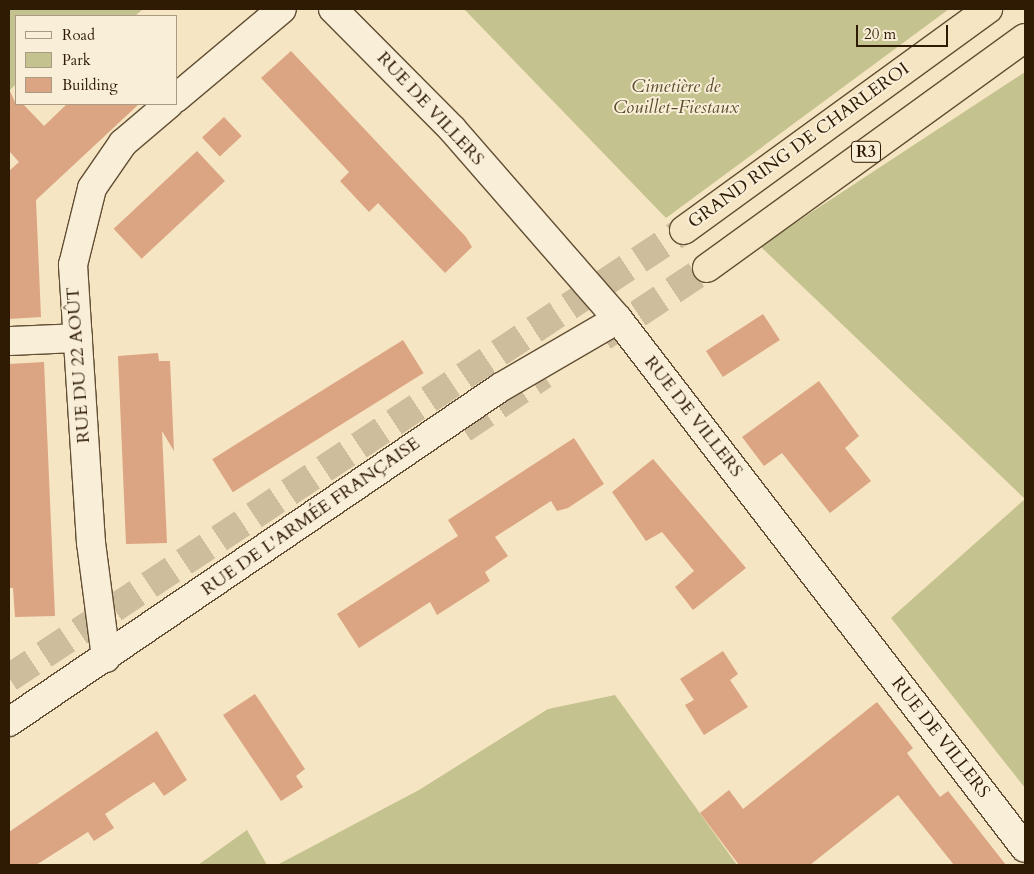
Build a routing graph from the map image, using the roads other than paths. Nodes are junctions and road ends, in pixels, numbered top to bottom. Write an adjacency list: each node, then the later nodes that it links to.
1 (282, 9): 5 (street)
2 (333, 9): 9 (street, RUE DE VILLERS)
3 (988, 9): 7 (highway, GRAND RING DE CHARLEROI / R3)
4 (1025, 38): 8 (highway, R3)
5 (178, 96)
6 (168, 105): 10 (street, RUE DU 22 AOÛT)
7 (684, 230)
8 (707, 268)
9 (618, 319): 12 (street, RUE DE L'ARMÉE FRANÇAISE); 14 (street, RUE DE VILLERS)
10 (78, 338): 11 (street); 12 (street, RUE DU 22 AOÛT)
11 (9, 341)
12 (106, 658): 13 (street, RUE DE L'ARMÉE FRANÇAISE)
13 (9, 722)
14 (1025, 848)

